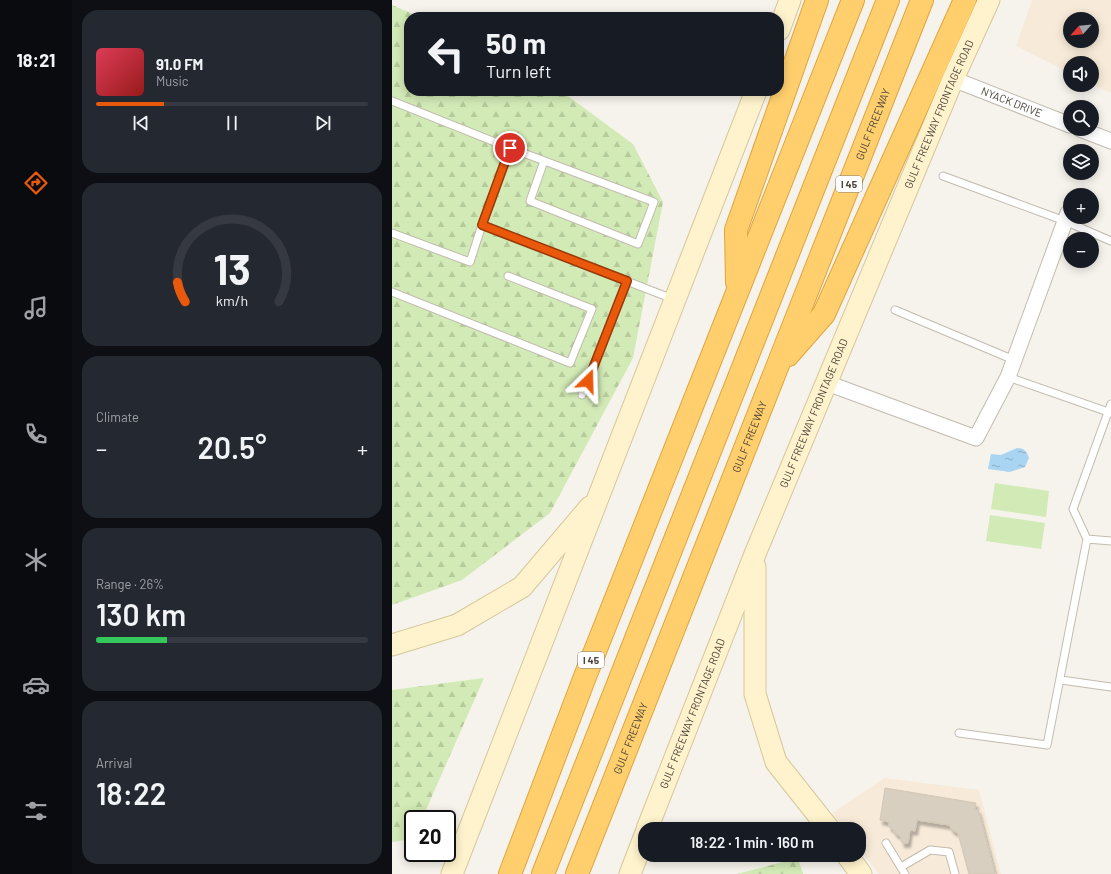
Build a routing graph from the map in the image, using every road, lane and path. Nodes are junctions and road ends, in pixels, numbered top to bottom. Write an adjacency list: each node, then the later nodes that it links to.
1 (790, 0): 9 (main road)
2 (817, 0): 12 (highway)
3 (853, 0): 31 (highway, I 45)
4 (886, 0): 10 (highway)
5 (893, 0): 10 (highway)
6 (922, 0): 35 (highway, GULF FREEWAY / I 45)
7 (964, 0): 35 (highway)
8 (989, 0): 11 (main road, GULF FREEWAY FRONTAGE ROAD)
9 (784, 16)
10 (877, 26): 57 (highway)
11 (953, 79): 16 (street, NYACK DRIVE); 37 (main road, GULF FREEWAY FRONTAGE ROAD)
12 (784, 94)
13 (754, 96): 32 (main road)
14 (783, 96): 31 (highway)
15 (392, 101): 19 (lane)
16 (1063, 122)
17 (1098, 136): 18 (street)
18 (1111, 141)
19 (510, 148): 20 (lane); 25 (lane)
20 (544, 161): 20 (lane)
21 (943, 176): 22 (lane)
22 (1063, 216)
23 (1064, 224): 34 (street)
24 (1080, 224): 27 (lane)
25 (482, 225): 26 (lane); 29 (lane)
26 (392, 233)
27 (1111, 241)
28 (508, 276): 30 (lane)
29 (627, 281): 32 (lane); 38 (lane)
30 (392, 292)
31 (737, 293): 56 (highway, I 45)
32 (675, 300): 41 (main road)
33 (895, 310): 34 (lane)
34 (1014, 360): 36 (street)
35 (776, 368): 58 (highway, GULF FREEWAY / I 45)
36 (1008, 377): 37 (street); 40 (lane)
37 (827, 383): 44 (main road, GULF FREEWAY FRONTAGE ROAD)
38 (582, 395)
39 (1111, 404): 40 (lane)
40 (1110, 412): 42 (lane)
41 (600, 494): 45 (main road); 55 (main road)
42 (1087, 539): 43 (lane); 46 (lane)
43 (1111, 541)
44 (756, 554): 49 (main road, GULF FREEWAY FRONTAGE ROAD); 50 (main road)
45 (392, 645)
46 (1061, 680): 47 (lane); 48 (lane)
47 (1111, 687)
48 (959, 733)
49 (650, 822)
50 (823, 822)
51 (886, 843): 54 (lane)
52 (638, 853): 59 (main road)
53 (852, 862): 60 (main road)
54 (901, 867): 61 (lane); 62 (lane)
55 (452, 874)
56 (510, 874)
57 (543, 874)
58 (577, 874)
59 (630, 874)
60 (861, 874)
61 (905, 874)
62 (955, 874)

